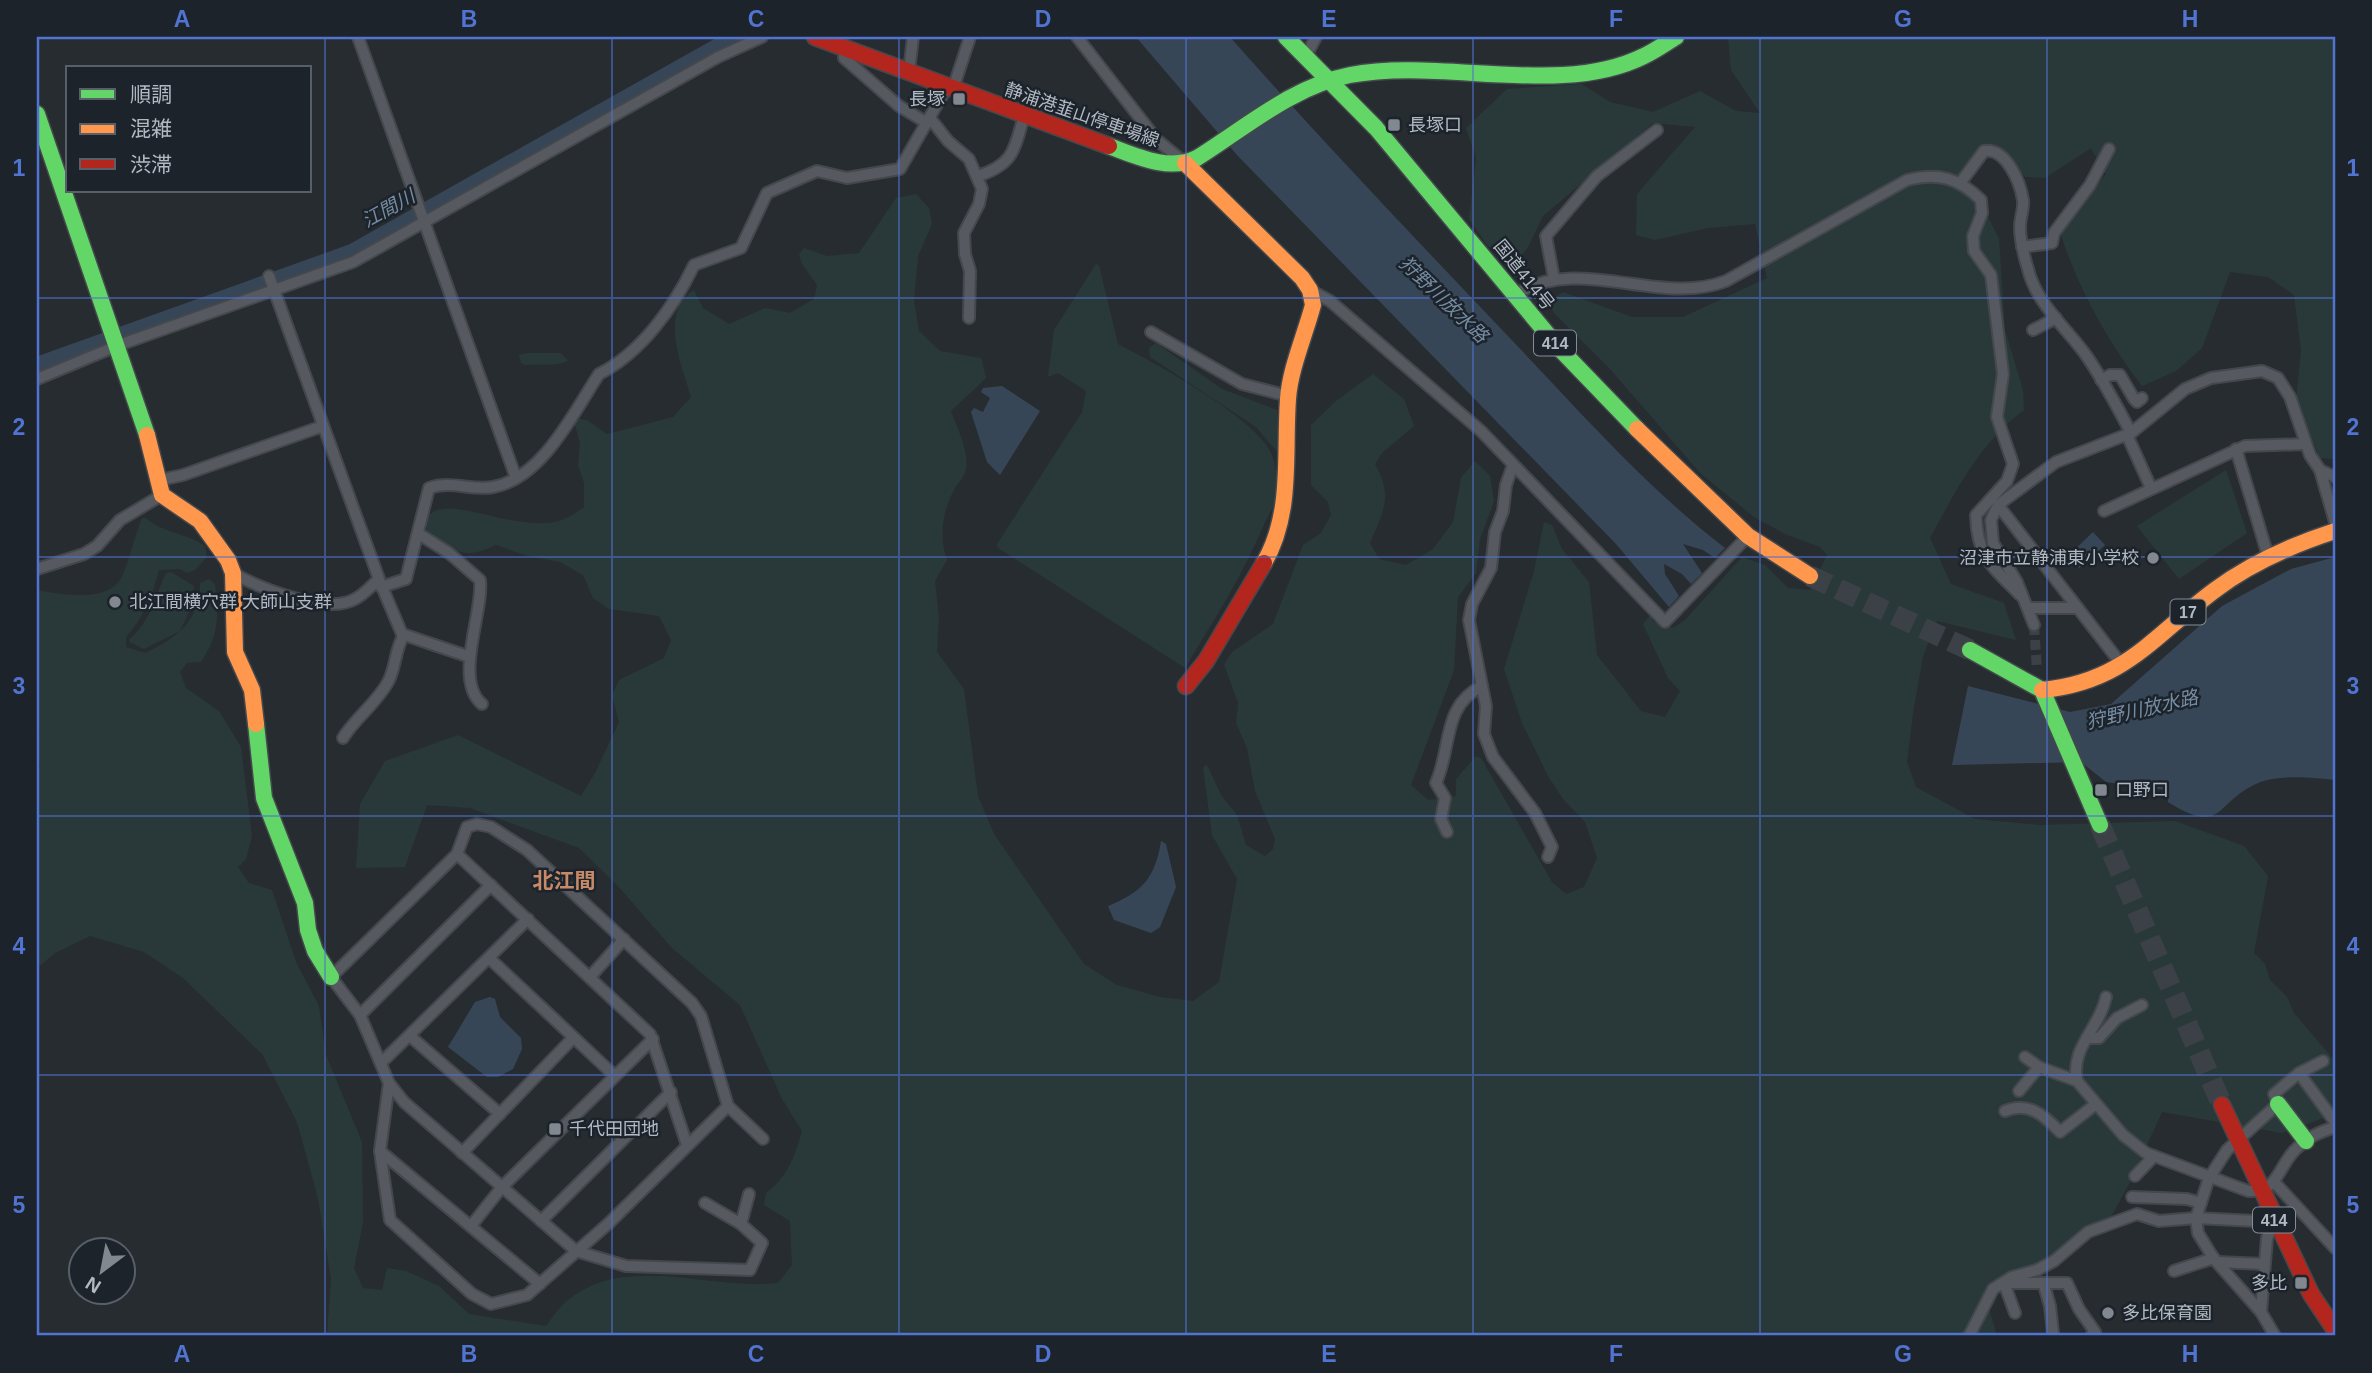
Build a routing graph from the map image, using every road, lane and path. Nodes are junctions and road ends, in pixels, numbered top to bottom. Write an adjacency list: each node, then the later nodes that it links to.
1 (358, 37): 23 (street)
2 (762, 37): 23 (street)
3 (815, 37): 10 (main road, 静浦港韮山停車場線)
4 (913, 37): 12 (street)
5 (970, 37): 14 (street)
6 (1077, 37): 20 (street)
7 (1286, 37): 11 (main road, 国道414号 / 414)
8 (1316, 37): 11 (street)
9 (1676, 37): 13 (main road)
10 (844, 48): 12 (main road, 静浦港韮山停車場線); 17 (street)
11 (1305, 58): 13 (main road, 国道414号 / 414)
12 (909, 72): 14 (main road, 静浦港韮山停車場線)
13 (1327, 80): 20 (main road); 28 (main road, 国道414号 / 414)
14 (950, 88): 16 (main road, 静浦港韮山停車場線); 17 (street)
15 (37, 114): 33 (main road)
16 (1024, 116): 20 (main road, 静浦港韮山停車場線); 21 (street)
17 (929, 121): 21 (street); 45 (street)
18 (1657, 130): 25 (street)
19 (2104, 153): 24 (street)
20 (1192, 159): 27 (main road)
21 (978, 176): 29 (street)
22 (1961, 182): 24 (street); 25 (street); 59 (street)
23 (423, 215): 26 (street); 45 (street)
24 (2022, 247): 30 (street)
25 (1554, 279): 28 (street)
26 (272, 285): 33 (street); 38 (street)
27 (1310, 290): 36 (main road); 42 (street)
28 (1516, 294): 53 (main road, 国道414号 / 414)
29 (969, 318)
30 (2056, 318): 31 (street); 35 (street)
31 (2033, 330)
32 (1151, 332): 36 (street)
33 (117, 339): 34 (street); 46 (main road)
34 (37, 379)
35 (2101, 380): 37 (street); 39 (street)
36 (1288, 396): 68 (main road)
37 (2142, 398)
38 (323, 426): 46 (street); 58 (street)
39 (2129, 434): 40 (street); 47 (street); 48 (street)
40 (2306, 444): 41 (street); 43 (street)
41 (2236, 449): 47 (street); 54 (street)
42 (1513, 465): 53 (street); 69 (street)
43 (2320, 470): 44 (street); 50 (street)
44 (2335, 477)
45 (516, 478): 52 (street)
46 (161, 487): 55 (street); 56 (main road)
47 (2151, 488): 49 (street)
48 (1998, 505): 59 (street); 61 (street)
49 (2104, 511)
50 (2335, 522)
51 (2335, 531): 54 (main road, 17)
52 (419, 534): 58 (street); 65 (street)
53 (1748, 536): 57 (main road, 国道414号 / 414)
54 (2269, 556): 66 (main road, 17)
55 (37, 569)
56 (233, 573): 58 (street); 81 (main road)
57 (1810, 576)
58 (380, 583): 63 (street)
59 (2020, 595): 60 (street)
60 (2028, 608): 61 (street); 62 (street)
61 (2078, 608): 66 (street)
62 (2034, 625)
63 (404, 635): 65 (street); 72 (street)
64 (1970, 650): 70 (main road)
65 (470, 657): 71 (street)
66 (2122, 664): 70 (main road, 17)
67 (2037, 670): 70 (street)
68 (1186, 686)
69 (1482, 686): 74 (street); 76 (street)
70 (2044, 695): 73 (main road)
71 (482, 704)
72 (343, 738)
73 (2100, 825)
74 (1447, 832)
75 (457, 854): 77 (street); 79 (street); 81 (street)
76 (1548, 857)
77 (491, 885): 78 (street); 85 (street)
78 (528, 919): 80 (street); 82 (street)
79 (624, 939): 82 (street); 103 (street)
80 (489, 958): 86 (street); 87 (street)
81 (331, 977): 85 (street)
82 (590, 977): 89 (street)
83 (2106, 997): 88 (street)
84 (2142, 1005): 88 (street)
85 (360, 1015): 91 (street)
86 (410, 1036): 91 (street); 105 (street)
87 (573, 1038): 95 (street); 105 (street)
88 (2087, 1038): 96 (street)
89 (653, 1039): 95 (street); 98 (street)
90 (2025, 1057): 93 (street)
91 (383, 1061): 97 (street)
92 (2323, 1061): 94 (street)
93 (2039, 1067): 96 (street); 99 (street)
94 (2300, 1073): 101 (street); 106 (street)
95 (615, 1076): 116 (street)
96 (2077, 1081): 100 (street)
97 (390, 1083): 111 (street); 112 (street)
98 (671, 1091): 110 (street); 123 (street)
99 (2019, 1091)
100 (2096, 1104): 104 (street); 113 (street)
101 (2278, 1104): 108 (street); 109 (main road)
102 (2222, 1105): 108 (main road, 414)
103 (728, 1106): 107 (street); 110 (street)
104 (2005, 1111)
105 (500, 1114): 112 (street)
106 (2335, 1124): 109 (street)
107 (763, 1139)
108 (2240, 1139): 115 (street); 117 (main road, 414)
109 (2306, 1141): 117 (street)
110 (687, 1145): 128 (street)
111 (380, 1151): 126 (street); 133 (street)
112 (462, 1153): 116 (street)
113 (2154, 1156): 114 (street); 115 (street)
114 (2135, 1175)
115 (2209, 1178): 117 (street); 121 (street)
116 (502, 1187): 123 (street); 126 (street)
117 (2269, 1187): 124 (main road, 414); 127 (street)
118 (749, 1194): 125 (street)
119 (2132, 1197): 121 (street)
120 (705, 1203): 125 (street)
121 (2201, 1203): 122 (street)
122 (2196, 1218): 124 (street); 129 (street); 132 (street)
123 (541, 1221): 128 (street)
124 (2275, 1222): 130 (street); 137 (main road, 414)
125 (741, 1224): 128 (street)
126 (471, 1226): 133 (street)
127 (2335, 1248)
128 (576, 1251): 133 (street)
129 (2215, 1260): 130 (street); 131 (street); 135 (street)
130 (2264, 1264): 135 (street)
131 (2174, 1271)
132 (2004, 1283): 134 (street); 136 (street); 139 (street)
133 (540, 1284)
134 (2043, 1285): 138 (street); 140 (street)
135 (2261, 1312): 141 (street)
136 (2015, 1313)
137 (2332, 1329)
138 (2053, 1333)
139 (1969, 1336)
140 (2091, 1336)
141 (2275, 1336)

